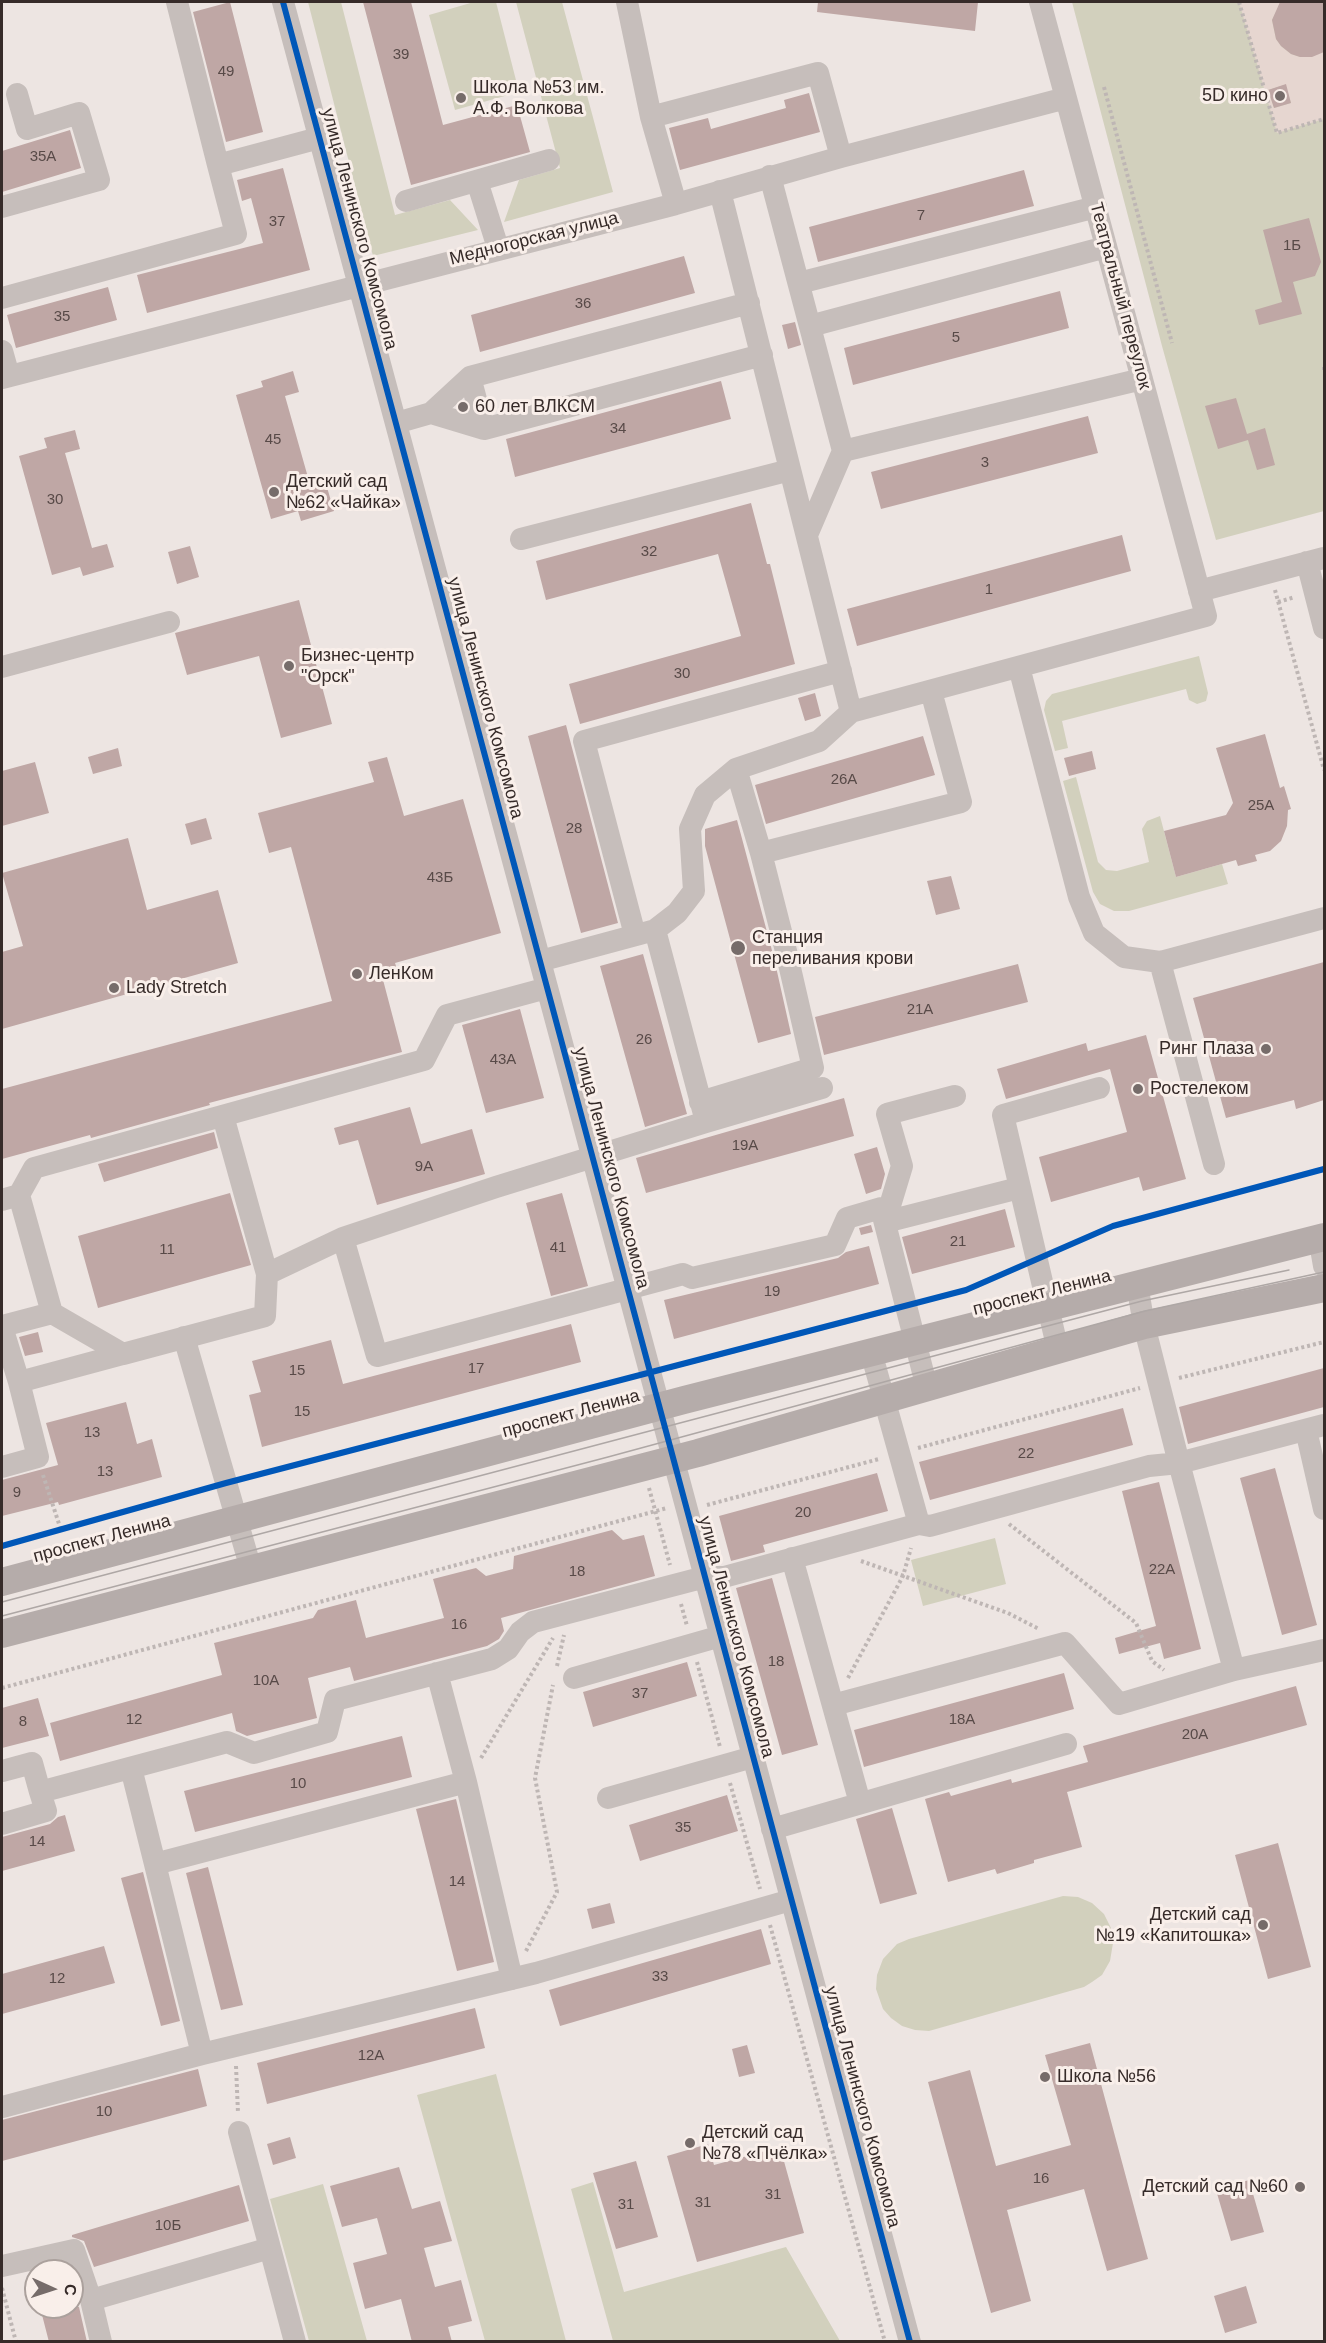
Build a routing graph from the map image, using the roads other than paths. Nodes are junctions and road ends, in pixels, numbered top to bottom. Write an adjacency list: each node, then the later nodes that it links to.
1 (177, 2): 11 (street)
2 (283, 2): 8 (street, улица Ленинского Комсомола)
3 (627, 2): 7 (street)
4 (1040, 2): 6 (street, Театральный переулок)
5 (17, 94): 17 (street)
6 (1066, 98): 9 (street, Медногорская улица); 18 (street, Театральный переулок)
7 (651, 117): 9 (street); 16 (street)
8 (319, 138): 11 (street); 22 (street, улица Ленинского Комсомола)
9 (841, 157): 12 (street, Медногорская улица)
10 (549, 160): 13 (street)
11 (218, 165): 23 (street)
12 (770, 176): 14 (street, Медногорская улица); 21 (street)
13 (477, 181): 15 (street); 20 (street)
14 (720, 191): 16 (street, Медногорская улица); 24 (street)
15 (406, 201)
16 (676, 204): 20 (street, Медногорская улица)
17 (2, 207)
18 (1096, 207): 19 (street, Театральный переулок); 21 (street)
19 (1106, 247): 25 (street); 30 (street, Театральный переулок)
20 (498, 248): 22 (street, Медногорская улица)
21 (798, 283): 25 (street)
22 (359, 285): 28 (street, Медногорская улица); 32 (street, улица Ленинского Комсомола)
23 (2, 298)
24 (748, 303): 27 (street); 29 (street)
25 (810, 326): 34 (street)
26 (2, 351): 28 (street)
27 (762, 355): 33 (street); 35 (street)
28 (5, 377)
29 (470, 378): 31 (street); 33 (street)
30 (1142, 379): 34 (street); 39 (street, Театральный переулок)
31 (431, 413): 32 (street); 33 (street)
32 (396, 423): 51 (street, улица Ленинского Комсомола)
33 (484, 429)
34 (843, 451): 36 (street)
35 (790, 470): 36 (street); 37 (street)
36 (807, 535): 44 (street)
37 (521, 539)
38 (1316, 560): 39 (street); 41 (street)
39 (1198, 591): 43 (street, Театральный переулок)
40 (169, 621): 42 (street)
41 (1324, 628)
42 (2, 667)
43 (1018, 667): 45 (street); 52 (street)
44 (841, 671): 46 (street); 50 (street)
45 (931, 691): 46 (street); 48 (street)
46 (851, 712): 47 (street)
47 (736, 769): 48 (street); 50 (street)
48 (760, 853): 57 (street)
49 (1324, 918): 52 (street)
50 (645, 932): 51 (street); 57 (street)
51 (540, 961): 53 (street, улица Ленинского Комсомола)
52 (1160, 962): 60 (street)
53 (547, 988): 58 (street); 59 (street, улица Ленинского Комсомола)
54 (822, 1088): 57 (street)
55 (1099, 1088): 61 (street)
56 (955, 1096): 63 (street)
57 (703, 1112): 59 (street)
58 (223, 1116): 62 (street); 67 (street)
59 (593, 1158): 65 (street); 69 (street, улица Ленинского Комсомола)
60 (1214, 1164)
61 (1019, 1188): 63 (street); 71 (street)
62 (10, 1198): 72 (street)
63 (885, 1222): 69 (street); 76 (street)
64 (1322, 1237): 66 (street); 68 (main road, проспект Ленина)
65 (344, 1238): 67 (street); 69 (street)
66 (1324, 1266)
67 (267, 1274): 75 (street)
68 (1137, 1284): 71 (main road, проспект Ленина); 73 (street)
69 (628, 1288): 83 (street, улица Ленинского Комсомола)
70 (1324, 1288): 73 (main road)
71 (1047, 1307): 76 (main road, проспект Ленина); 77 (street)
72 (52, 1312): 74 (street); 79 (street)
73 (1144, 1325): 77 (main road); 86 (street)
74 (2, 1326): 80 (street)
75 (184, 1337): 79 (street); 89 (street)
76 (915, 1340): 78 (main road, проспект Ленина); 81 (street)
77 (1058, 1350): 81 (main road)
78 (871, 1352): 82 (street); 83 (main road, проспект Ленина)
79 (123, 1354): 80 (street)
80 (19, 1382): 87 (street)
81 (927, 1388): 82 (main road)
82 (884, 1400): 85 (main road); 90 (street)
83 (659, 1407): 85 (street, улица Ленинского Комсомола); 89 (main road, проспект Ленина)
84 (1315, 1428): 86 (street); 88 (street)
85 (673, 1460): 92 (main road); 93 (street, улица Ленинского Комсомола)
86 (1179, 1463): 90 (street); 98 (street)
87 (2, 1467)
88 (1324, 1509)
89 (236, 1519): 92 (street); 94 (main road, проспект Ленина)
90 (919, 1524): 91 (street)
91 (792, 1558): 93 (street); 101 (street)
92 (252, 1569): 95 (main road)
93 (705, 1577): 96 (street, улица Ленинского Комсомола); 99 (street)
94 (2, 1582)
95 (2, 1634)
96 (721, 1636): 100 (street); 103 (street, улица Ленинского Комсомола)
97 (1324, 1650): 98 (street)
98 (1234, 1670): 101 (street)
99 (437, 1674): 104 (street); 106 (street)
100 (562, 1675)
101 (833, 1706): 109 (street)
102 (1066, 1744): 109 (street)
103 (753, 1757): 108 (street); 111 (street, улица Ленинского Комсомола)
104 (131, 1768): 107 (street); 112 (street)
105 (2, 1771): 107 (street)
106 (466, 1782): 112 (street); 114 (street)
107 (39, 1792): 110 (street)
108 (608, 1798)
109 (860, 1803): 111 (street)
110 (2, 1824)
111 (772, 1828): 113 (street, улица Ленинского Комсомола)
112 (155, 1864): 115 (street)
113 (791, 1900): 114 (street); 123 (street, улица Ленинского Комсомола)
114 (512, 1979): 115 (street)
115 (202, 2054): 116 (street)
116 (2, 2107)
117 (239, 2132): 118 (street)
118 (270, 2248): 120 (street); 122 (street)
119 (2, 2266): 120 (street)
120 (91, 2300): 121 (street)
121 (101, 2342)
122 (295, 2342)
123 (910, 2342)

